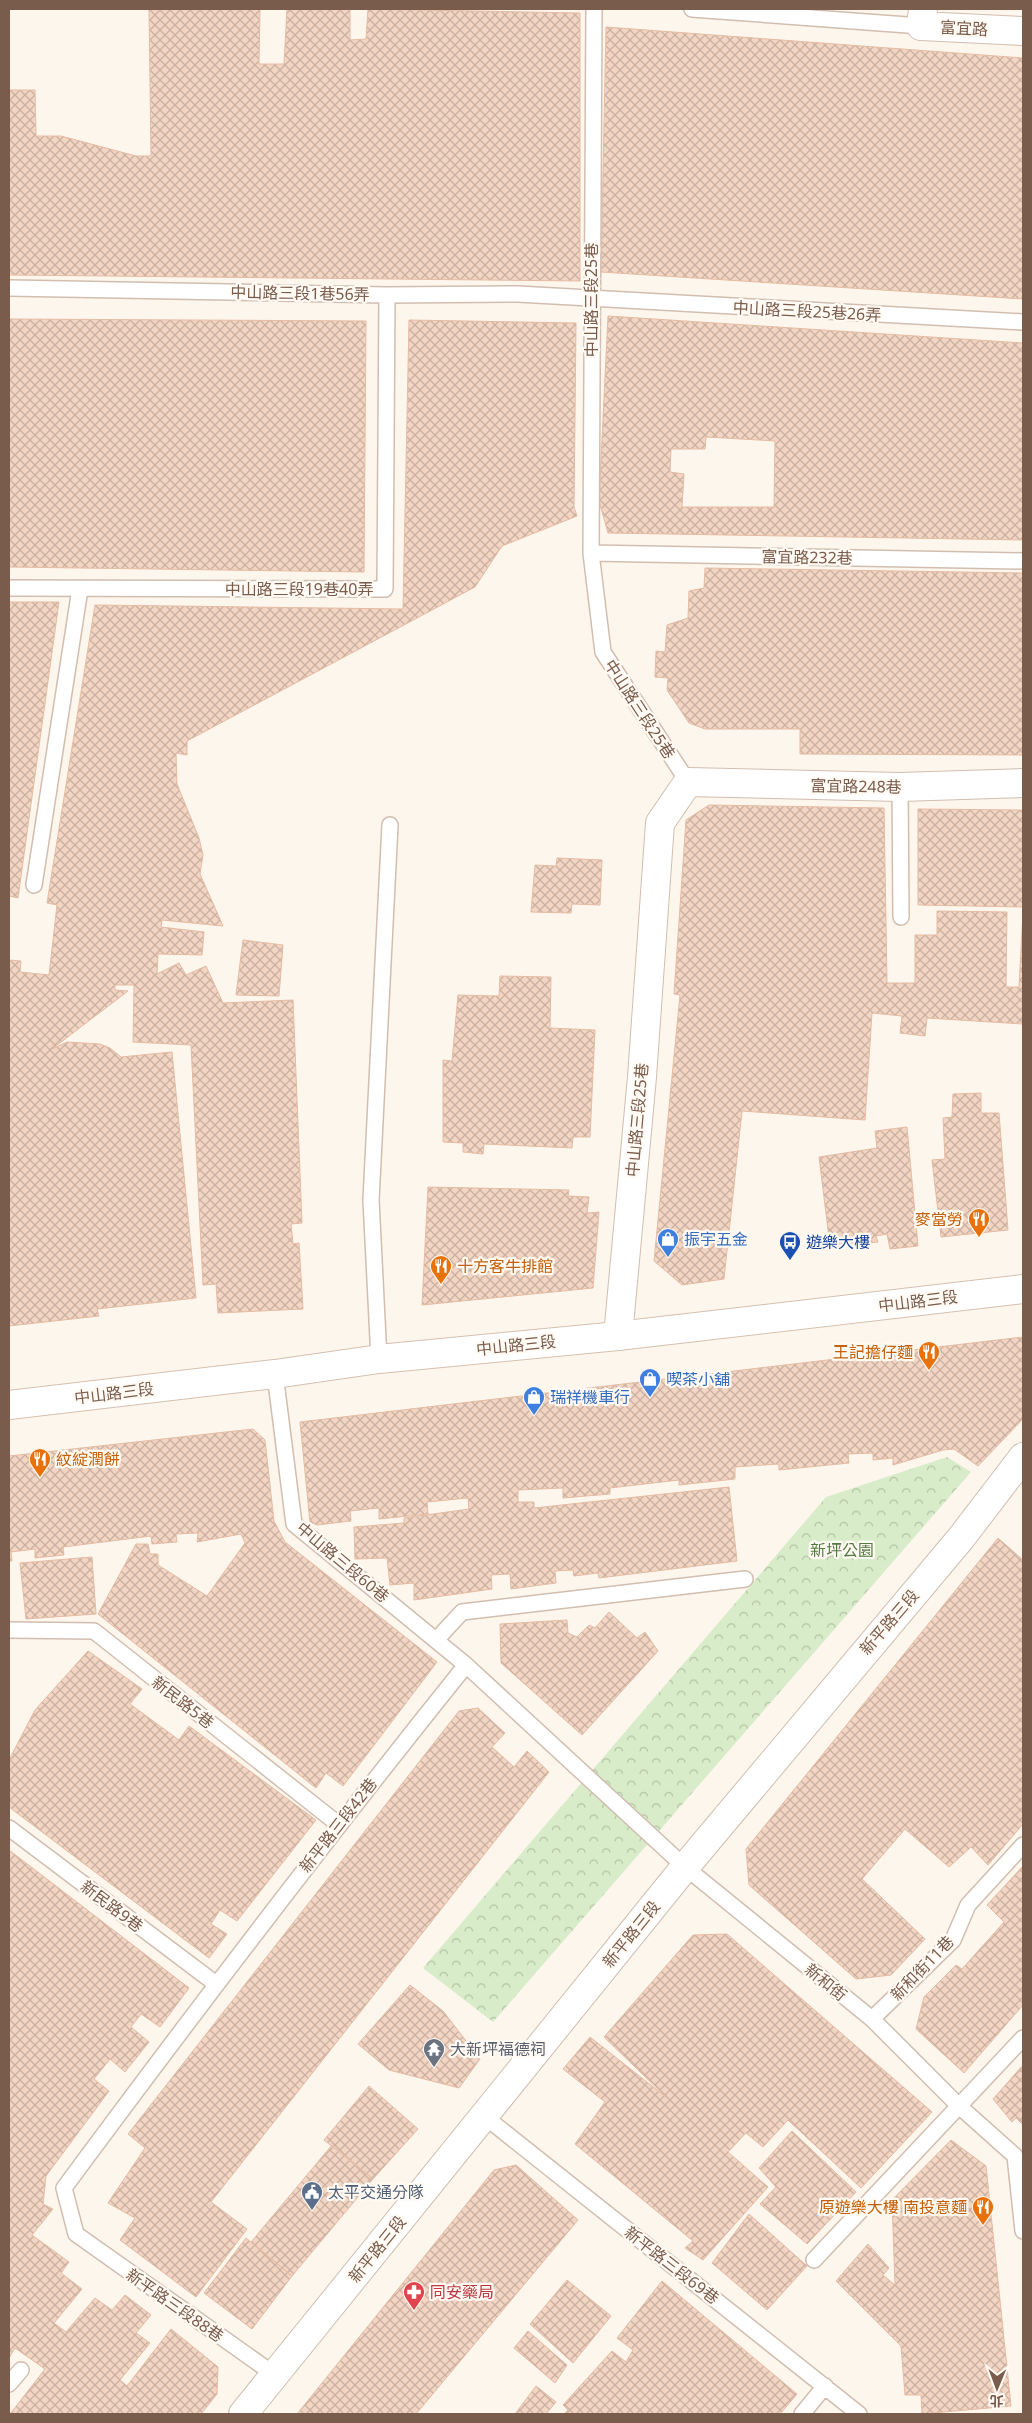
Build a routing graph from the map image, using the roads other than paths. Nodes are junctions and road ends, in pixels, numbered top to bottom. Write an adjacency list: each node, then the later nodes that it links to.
1 (594, 9): 8 (lane, 中山路三段25巷)
2 (692, 9): 3 (lane)
3 (710, 10): 4 (lane)
4 (922, 17): 5 (street, 富宜路)
5 (1023, 31)
6 (9, 288): 7 (lane, 中山路三段1巷56弄)
7 (387, 295): 8 (lane, 中山路三段1巷56弄); 13 (lane, 中山路三段19巷40弄)
8 (591, 299): 9 (lane, 中山路三段25巷26弄); 10 (lane, 中山路三段25巷)
9 (1023, 322)
10 (590, 553): 11 (lane, 富宜路232巷); 14 (lane, 中山路三段25巷)
11 (1023, 561)
12 (9, 588): 13 (lane, 中山路三段19巷40弄)
13 (80, 589): 18 (lane)
14 (688, 782): 16 (street, 富宜路248巷); 21 (street, 中山路三段25巷)
15 (1023, 783): 16 (street, 富宜路248巷)
16 (900, 787): 19 (lane)
17 (390, 825): 22 (lane)
18 (34, 885)
19 (901, 917)
20 (1023, 1289): 21 (street, 中山路三段)
21 (618, 1336): 22 (street, 中山路三段)
22 (379, 1359): 23 (street, 中山路三段)
23 (275, 1374): 24 (street, 中山路三段); 28 (lane, 中山路三段60巷)
24 (9, 1405)
25 (1023, 1457): 33 (street, 新平路三段)
26 (745, 1579): 28 (lane)
27 (9, 1630): 30 (lane, 新民路5巷)
28 (437, 1639): 29 (lane, 中山路三段60巷)
29 (466, 1665): 30 (lane, 新平路三段42巷); 33 (lane)
30 (338, 1824): 34 (lane, 新平路三段42巷)
31 (9, 1828): 34 (lane, 新民路9巷)
32 (1023, 1846): 35 (lane, 新和街11巷)
33 (685, 1867): 35 (lane, 新和街); 38 (street, 新平路三段)
34 (216, 1984): 41 (lane, 新平路三段42巷)
35 (872, 2019): 37 (lane, 新和街)
36 (1023, 2038): 37 (lane)
37 (959, 2106): 39 (lane, 新和街); 42 (lane)
38 (484, 2116): 44 (street, 新平路三段); 46 (lane, 新平路三段69巷)
39 (1019, 2159): 40 (lane, 新和街)
40 (1023, 2231)
41 (76, 2234): 44 (lane, 新平路三段88巷)
42 (814, 2260)
43 (20, 2370): 45 (lane)
44 (274, 2375): 47 (street, 新平路三段)
45 (9, 2384)
46 (826, 2386): 48 (lane); 49 (lane, 新平路三段69巷)
47 (243, 2414)
48 (802, 2414)
49 (859, 2414)

